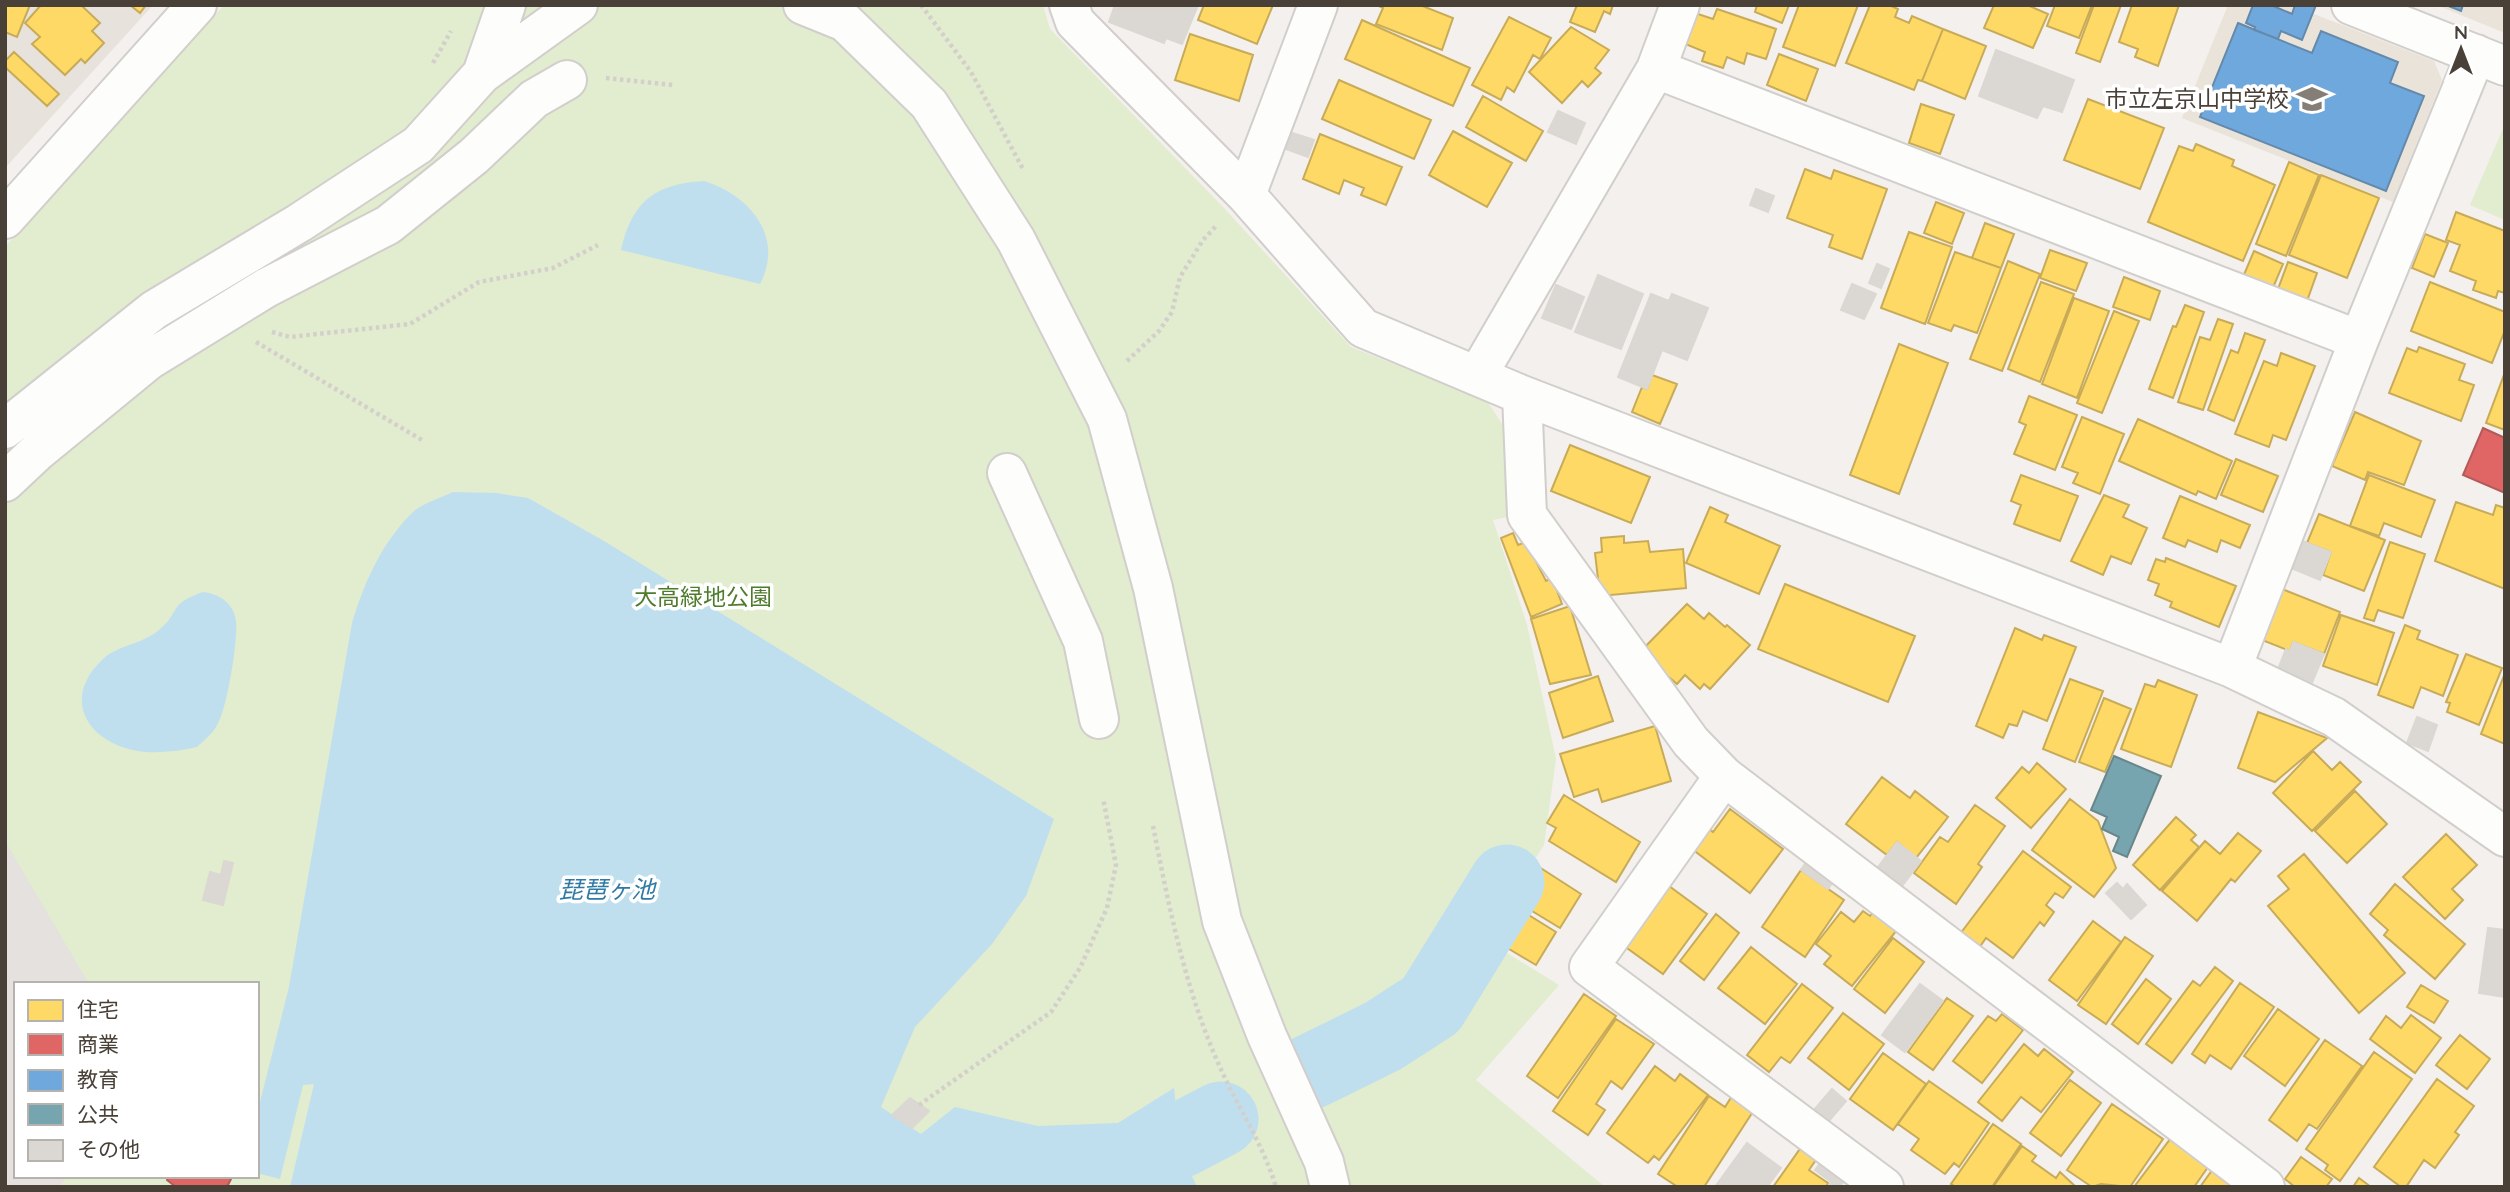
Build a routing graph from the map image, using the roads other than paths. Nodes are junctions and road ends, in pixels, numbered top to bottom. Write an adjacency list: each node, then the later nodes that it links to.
1 (197, 5): 14 (street)
2 (506, 5): 11 (street)
3 (578, 5): 11 (street)
4 (803, 5): 25 (street)
5 (1069, 5): 13 (street)
6 (1318, 5): 13 (street)
7 (1680, 5): 10 (street)
8 (2351, 5): 9 (street)
9 (2490, 60): 15 (street)
10 (1656, 69): 15 (street); 16 (street)
11 (482, 74): 18 (street)
12 (567, 80): 20 (street)
13 (1246, 195): 16 (street)
14 (7, 213)
15 (2359, 340): 21 (street)
16 (1477, 376): 17 (street)
17 (1522, 395): 21 (street); 23 (street)
18 (5, 429)
19 (1007, 473): 22 (street)
20 (5, 482)
21 (2232, 668): 24 (street)
22 (1099, 719)
23 (1724, 776): 26 (street); 27 (street)
24 (2505, 836)
25 (1331, 1187)
26 (1884, 1187)
27 (2265, 1187)

